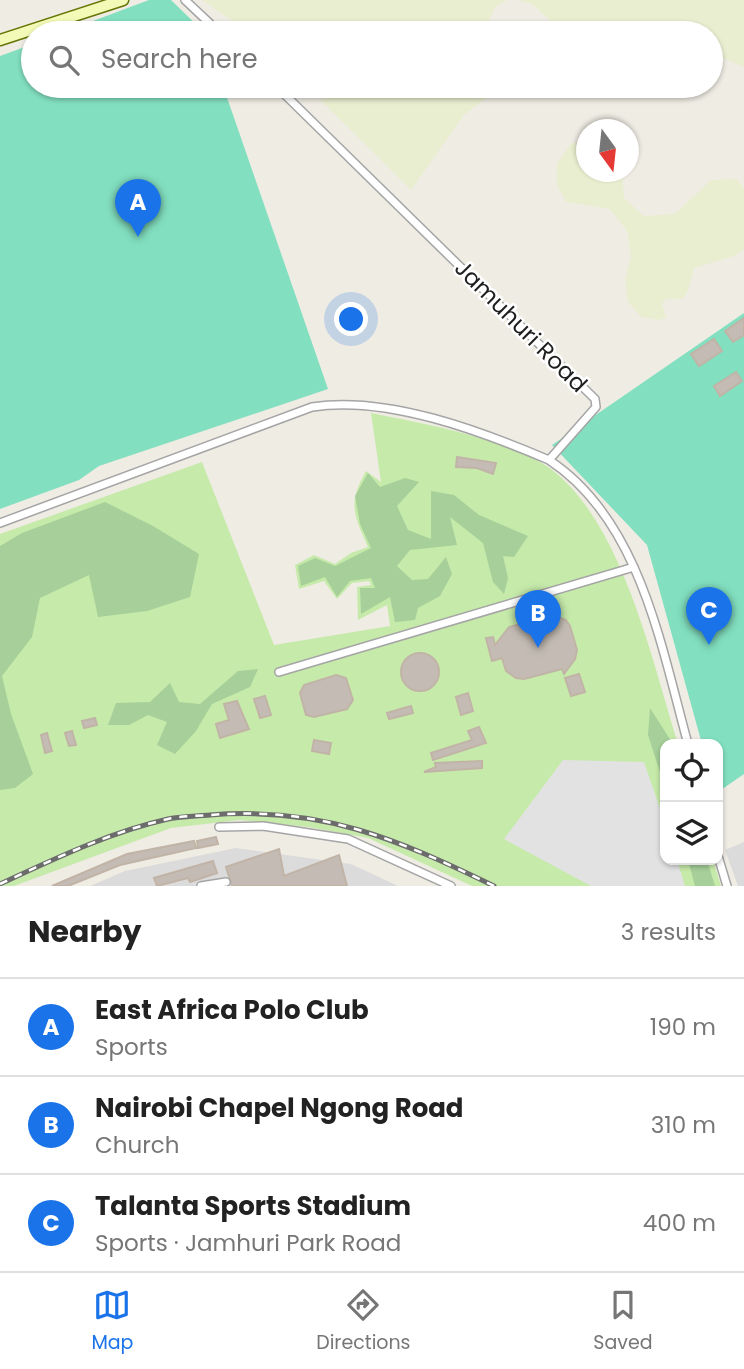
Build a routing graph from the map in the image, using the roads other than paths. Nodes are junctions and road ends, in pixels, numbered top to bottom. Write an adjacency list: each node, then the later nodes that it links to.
1 (122, 0): 3 (street)
2 (185, 0): 4 (street)
3 (58, 21)
4 (207, 21)
5 (21, 33): 6 (street)
6 (0, 40)
7 (288, 98): 8 (street, Jamuhuri Road)
8 (549, 460): 9 (street); 10 (street)
9 (0, 523)
10 (634, 567): 11 (street); 12 (street)
11 (279, 672)
12 (687, 739)
13 (219, 827): 17 (street)
14 (721, 865): 18 (street)
15 (226, 882): 16 (street)
16 (201, 886)
17 (451, 886)
18 (727, 886)

